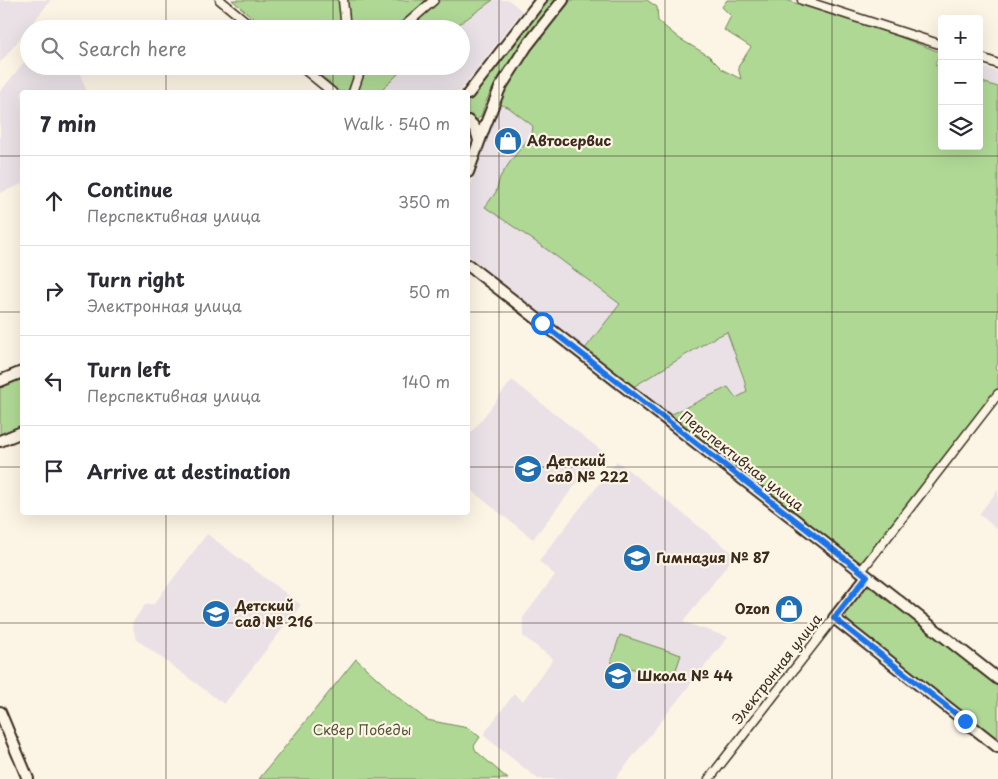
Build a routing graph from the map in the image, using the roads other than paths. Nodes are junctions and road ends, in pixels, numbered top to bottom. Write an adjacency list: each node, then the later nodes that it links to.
1 (220, 0): 7 (street)
2 (343, 0): 8 (street)
3 (434, 0): 9 (street)
4 (541, 0): 17 (street)
5 (563, 0): 19 (street)
6 (802, 0): 10 (street)
7 (243, 20)
8 (345, 20)
9 (411, 20)
10 (938, 44)
11 (983, 59): 12 (street)
12 (998, 64)
13 (311, 75): 15 (street)
14 (357, 75): 16 (street)
15 (330, 90)
16 (354, 90)
17 (470, 91)
18 (470, 123): 19 (street)
19 (479, 141): 20 (street)
20 (470, 166)
21 (470, 267): 27 (street, Перспективная улица)
22 (20, 373): 23 (street)
23 (0, 381)
24 (998, 394): 27 (street, Электронная улица)
25 (20, 433): 26 (street)
26 (0, 441)
27 (864, 573): 28 (street, Электронная улица); 29 (street, Перспективная улица)
28 (834, 618): 31 (street); 33 (street, Электронная улица)
29 (998, 679)
30 (0, 712): 32 (street)
31 (998, 746)
32 (28, 779)
33 (709, 779)

